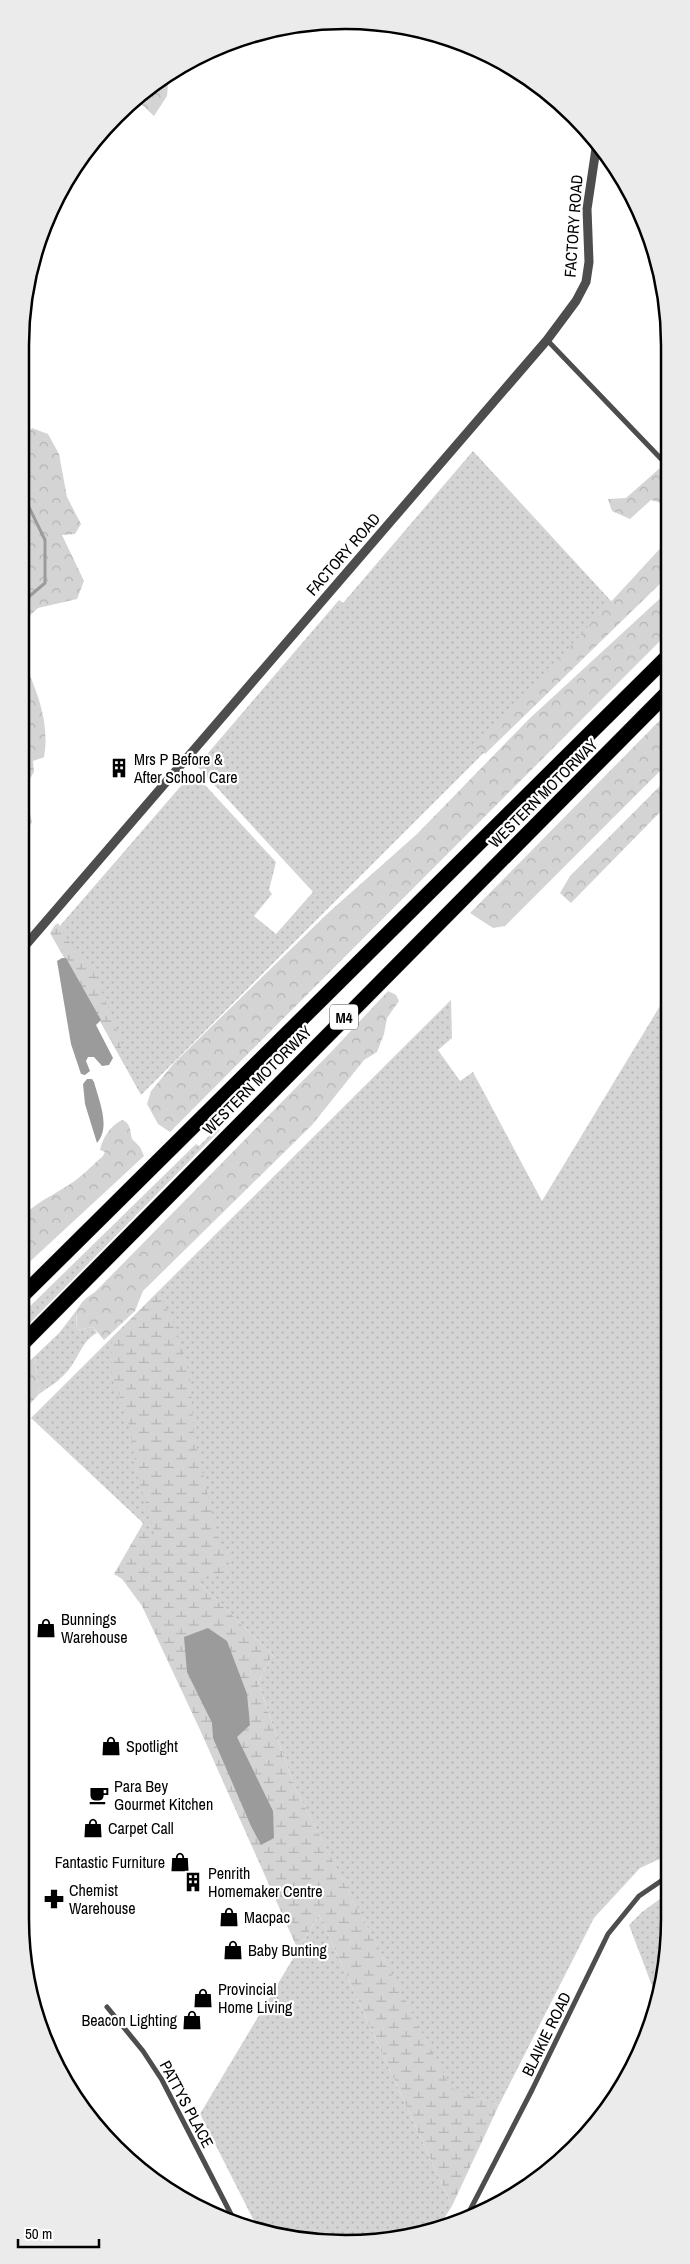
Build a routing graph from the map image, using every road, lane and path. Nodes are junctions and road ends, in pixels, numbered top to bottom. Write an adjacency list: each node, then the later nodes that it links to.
1 (596, 151): 2 (street, FACTORY ROAD)
2 (547, 340): 3 (street); 6 (street, FACTORY ROAD)
3 (661, 459)
4 (661, 663): 7 (highway, WESTERN MOTORWAY / M4)
5 (661, 699): 8 (highway, WESTERN MOTORWAY / M4)
6 (29, 941)
7 (29, 1289)
8 (29, 1336)
9 (661, 1881): 11 (street, BLAIKIE ROAD)
10 (107, 2007): 12 (street, PATTYS PLACE)
11 (471, 2209)
12 (231, 2213)

